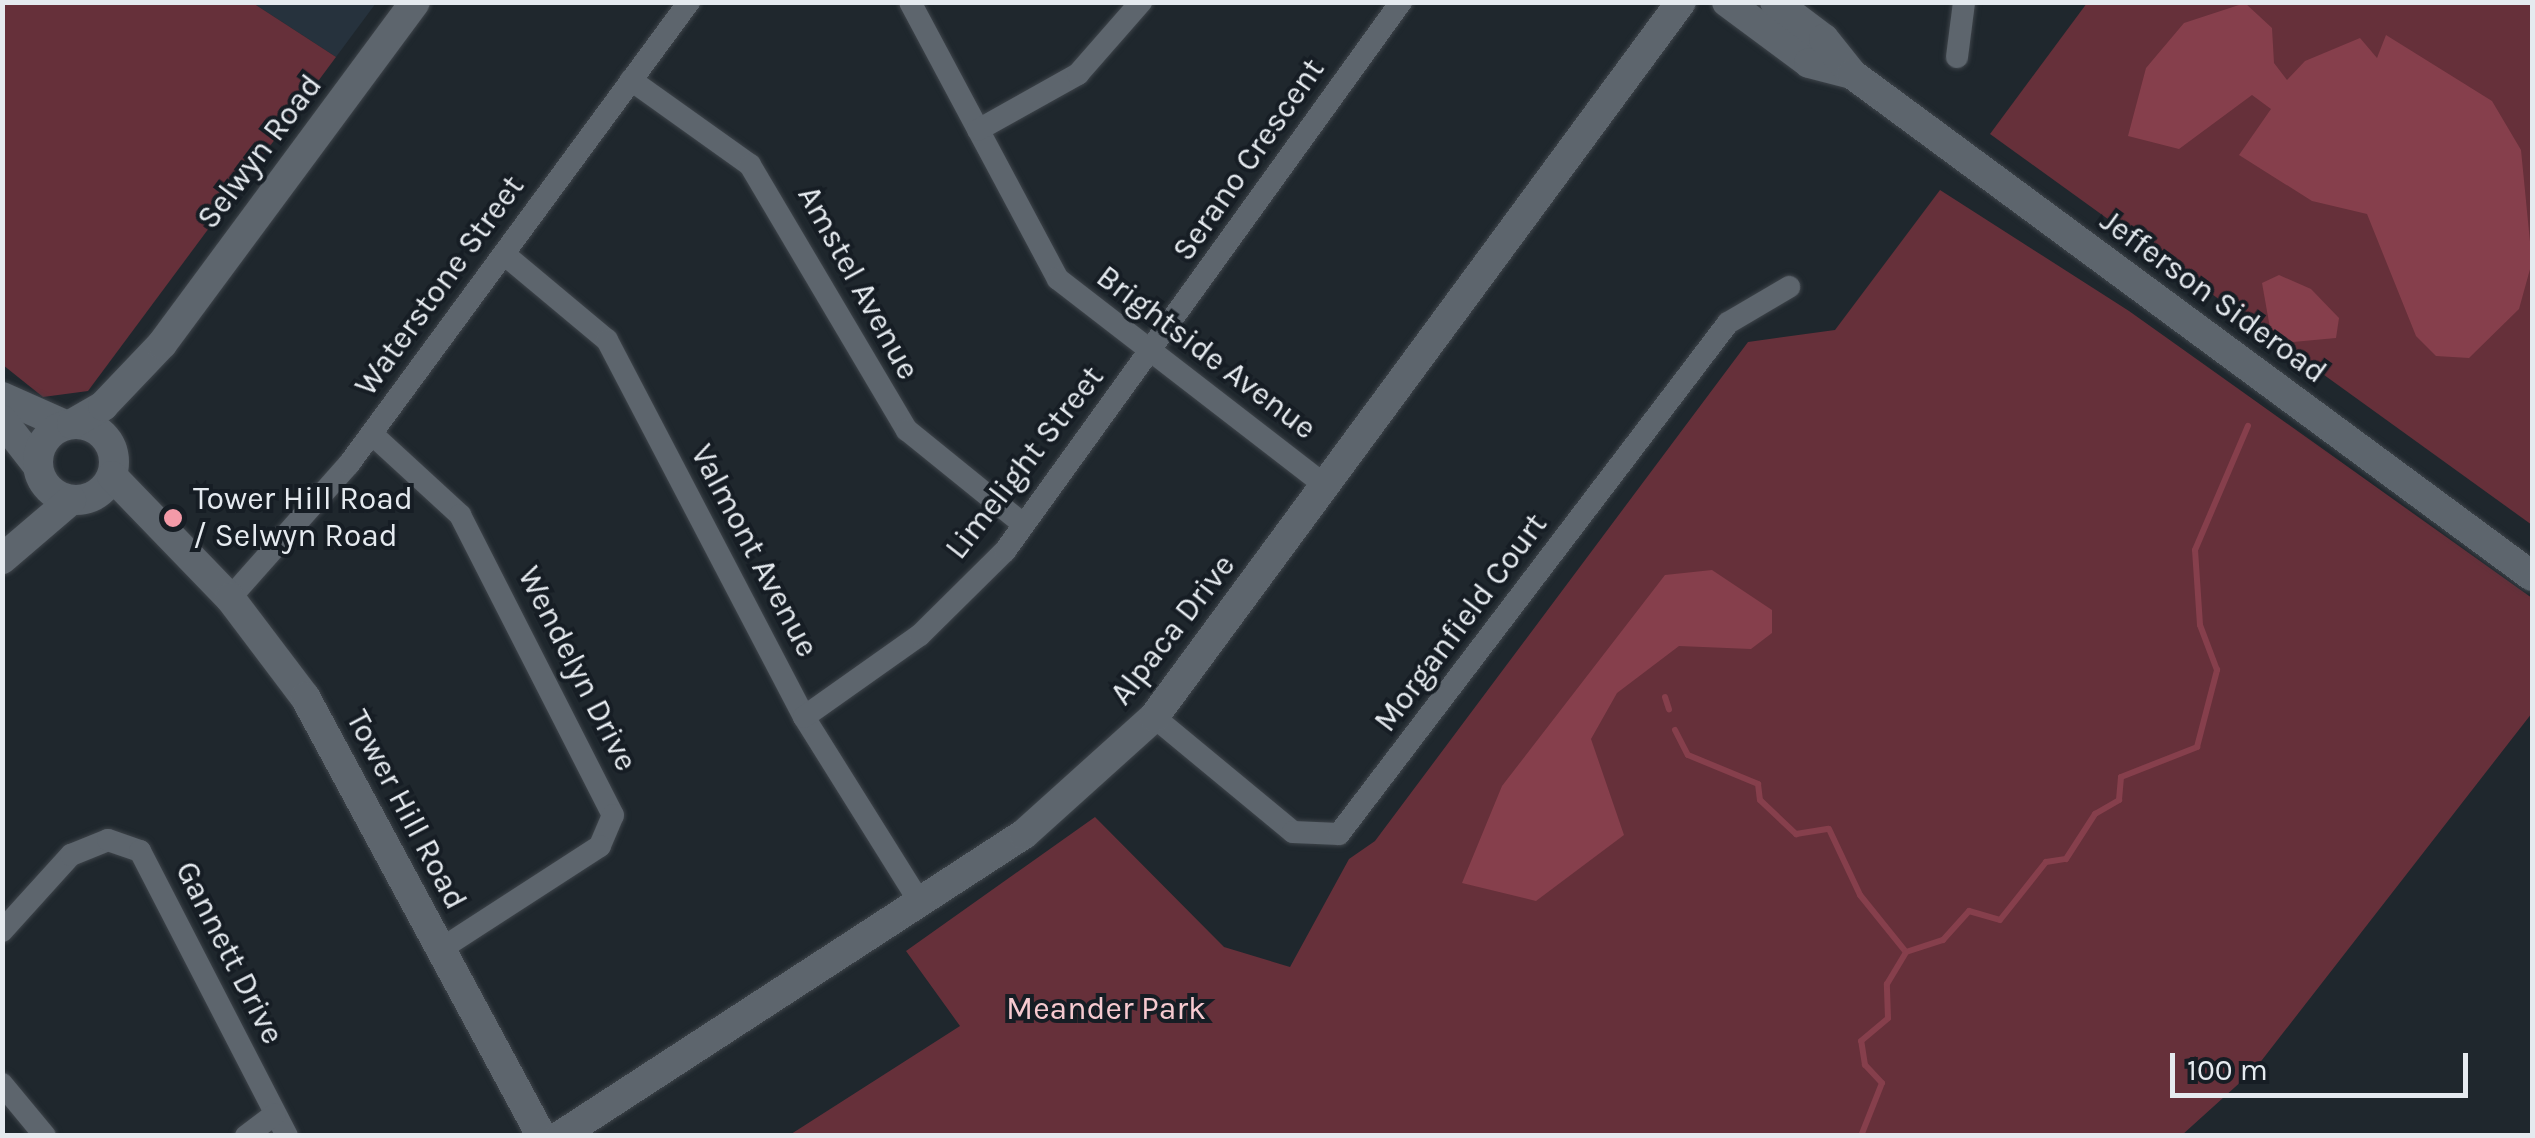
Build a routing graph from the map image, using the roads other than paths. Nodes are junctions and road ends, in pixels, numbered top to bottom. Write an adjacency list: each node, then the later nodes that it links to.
1 (415, 2): 16 (street, Selwyn Road)
2 (689, 2): 12 (street, Waterstone Street)
3 (910, 2): 13 (street, Brightside Avenue)
4 (1141, 2): 13 (street)
5 (1401, 2): 17 (street, Serano Crescent)
6 (1681, 2): 24 (street, Alpaca Drive)
7 (1728, 2): 11 (street, Jefferson Sideroad)
8 (1775, 2): 11 (street, Jefferson Sideroad)
9 (1964, 2): 10 (street)
10 (1957, 57)
11 (1852, 74): 29 (street, Jefferson Sideroad)
12 (632, 80): 14 (street, Waterstone Street); 26 (street, Amstel Avenue)
13 (978, 130): 17 (street, Brightside Avenue)
14 (504, 254): 21 (street, Waterstone Street); 31 (street, Valmont Avenue)
15 (1789, 287): 32 (street, Morganfield Court)
16 (162, 344): 20 (street, Selwyn Road); 22 (street, Selwyn Road)
17 (1150, 354): 24 (street, Brightside Avenue); 26 (street, Limelight Street)
18 (2, 397): 20 (street)
19 (2, 420): 23 (street)
20 (69, 424): 22 (street); 23 (street)
21 (372, 434): 30 (street, Waterstone Street); 35 (street, Wendelyn Drive)
22 (112, 461): 25 (street); 27 (street, Tower Hill Road)
23 (40, 472): 25 (street); 28 (street)
24 (1326, 486): 32 (street, Alpaca Drive)
25 (78, 499): 27 (street, Tower Hill Road); 28 (street)
26 (1024, 524): 31 (street, Limelight Street)
27 (174, 544): 30 (street, Tower Hill Road)
28 (5, 556)
29 (2532, 576)
30 (230, 598): 35 (street, Tower Hill Road)
31 (804, 717): 33 (street, Valmont Avenue)
32 (1154, 717): 33 (street, Alpaca Drive)
33 (921, 904): 42 (street, Alpaca Drive)
34 (2, 932): 37 (street, Gannett Drive)
35 (440, 949): 41 (street, Tower Hill Road)
36 (2, 1084): 38 (street)
37 (275, 1114): 39 (street); 40 (street, Gannett Drive)
38 (45, 1136)
39 (246, 1136)
40 (287, 1136)
41 (540, 1136)
42 (560, 1136)

